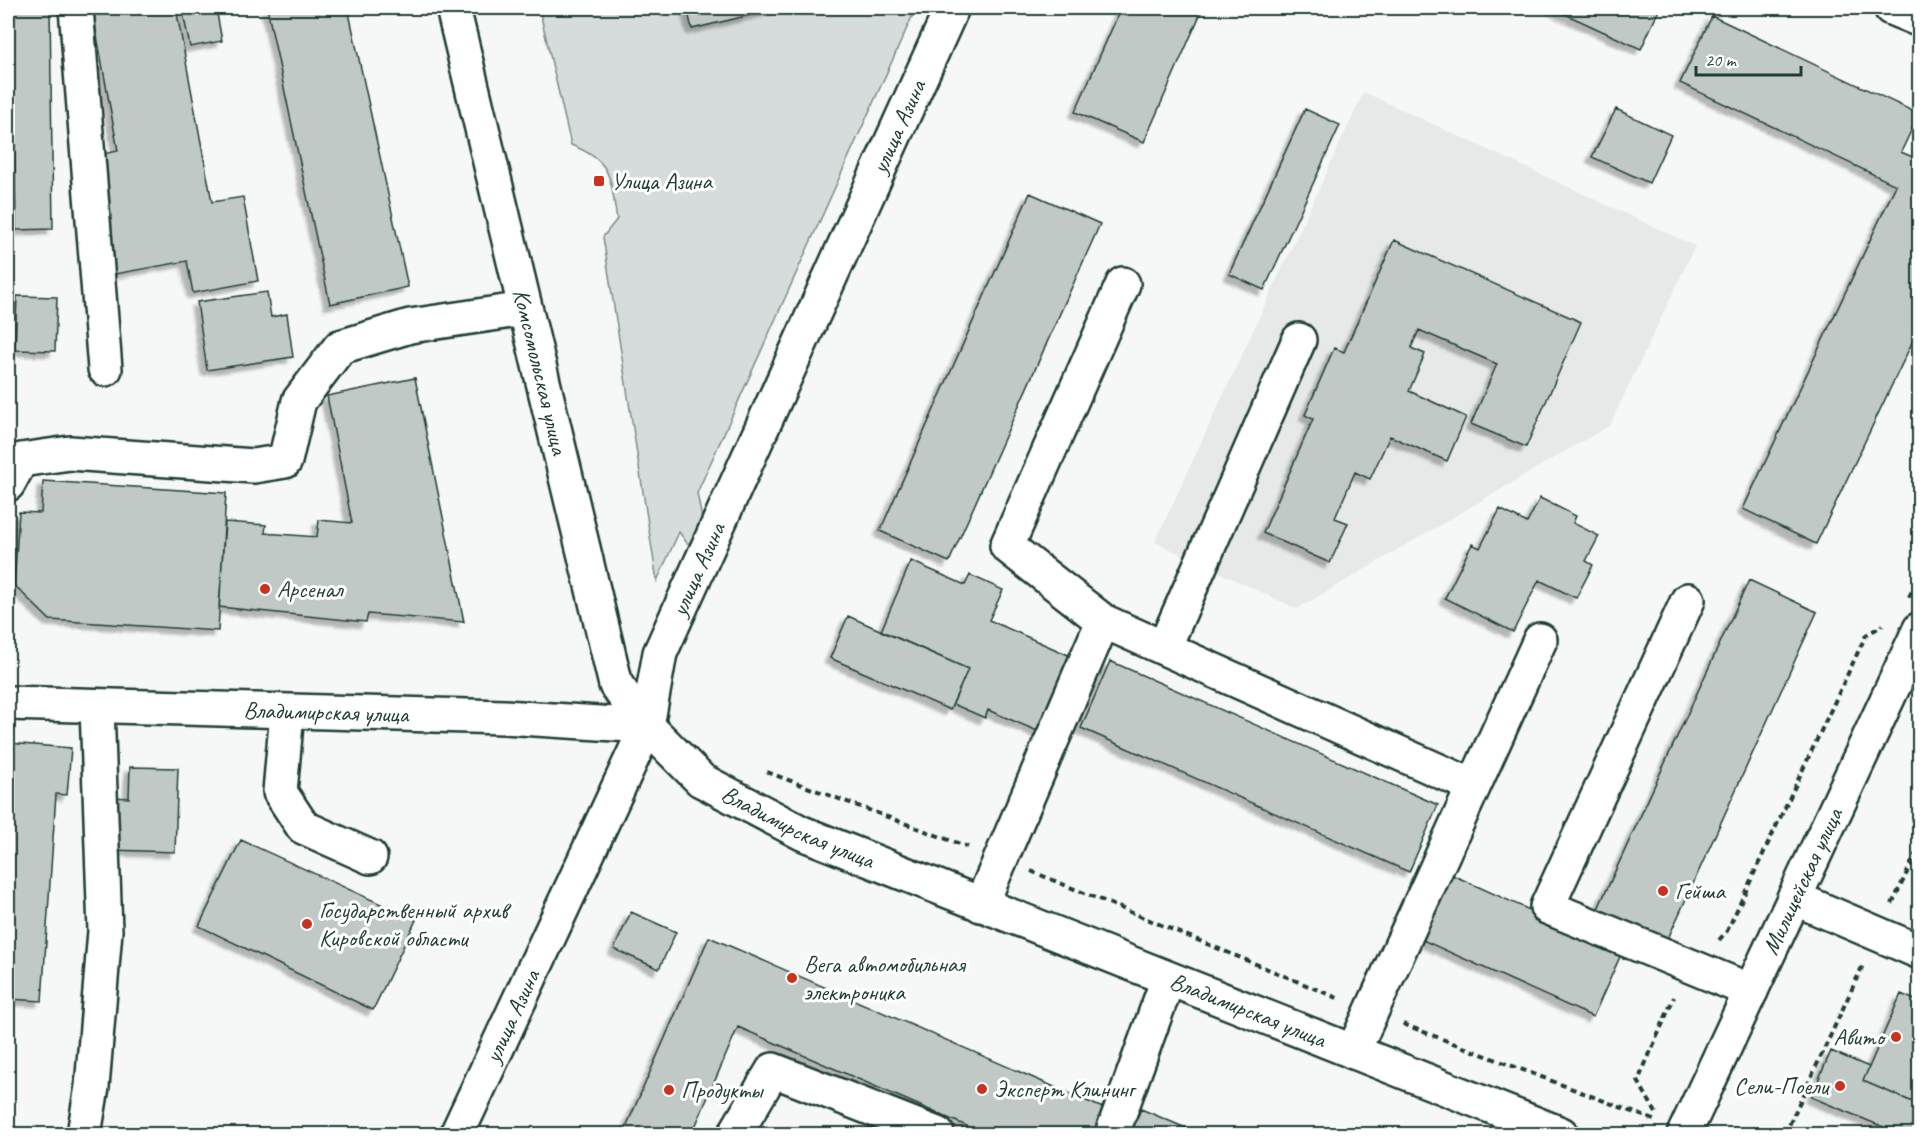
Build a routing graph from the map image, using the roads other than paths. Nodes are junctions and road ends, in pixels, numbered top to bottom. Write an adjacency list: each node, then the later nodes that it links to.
1 (76, 8): 9 (street)
2 (453, 8): 7 (street, Комсомольская улица)
3 (952, 8): 19 (street, улица Азина)
4 (1892, 8): 5 (street)
5 (1920, 20)
6 (1123, 284): 13 (street)
7 (525, 309): 10 (street); 19 (street, Комсомольская улица)
8 (1299, 340): 15 (street)
9 (105, 369)
10 (8, 484)
11 (1688, 600): 26 (street)
12 (1906, 618): 22 (street, Милицейская улица)
13 (1103, 621): 15 (street); 23 (street)
14 (1540, 640): 20 (street)
15 (1164, 648): 20 (street)
16 (8, 703): 17 (street, Владимирская улица)
17 (97, 707): 18 (street, Владимирская улица); 28 (street)
18 (286, 712): 19 (street, Владимирская улица); 21 (street)
19 (647, 726): 23 (street, Владимирская улица); 29 (street, улица Азина)
20 (1473, 786): 27 (street)
21 (370, 857)
22 (1794, 898): 24 (street); 26 (street, Милицейская улица)
23 (981, 904): 25 (street, Владимирская улица)
24 (1920, 952)
25 (1168, 979): 27 (street, Владимирская улица); 32 (street)
26 (1751, 991): 34 (street, Милицейская улица)
27 (1353, 1052): 33 (street, Владимирская улица)
28 (84, 1134)
29 (457, 1134)
30 (735, 1134): 31 (street)
31 (937, 1134)
32 (1112, 1134)
33 (1561, 1134)
34 (1684, 1134)

